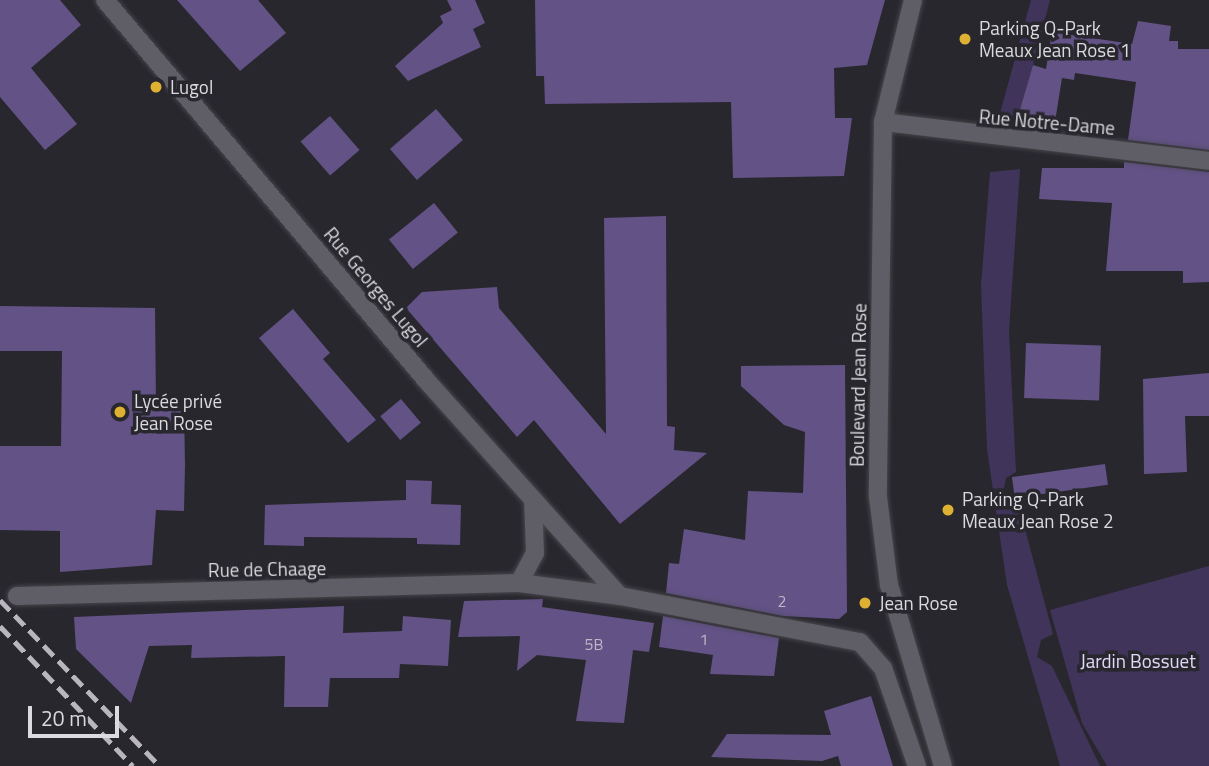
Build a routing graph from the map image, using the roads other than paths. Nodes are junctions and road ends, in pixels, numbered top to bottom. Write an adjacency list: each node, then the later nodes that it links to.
1 (105, 0): 5 (street, Rue Georges Lugol)
2 (913, 0): 3 (street, Boulevard Jean Rose)
3 (883, 122): 4 (street, Rue Notre-Dame); 10 (street, Boulevard Jean Rose)
4 (1209, 160)
5 (533, 499): 6 (street); 8 (street, Rue Georges Lugol)
6 (519, 583): 7 (street, Rue de Chaage); 8 (street, Rue de Chaage)
7 (17, 596)
8 (620, 596): 9 (street, Rue de Chaage)
9 (918, 766)
10 (943, 766)

